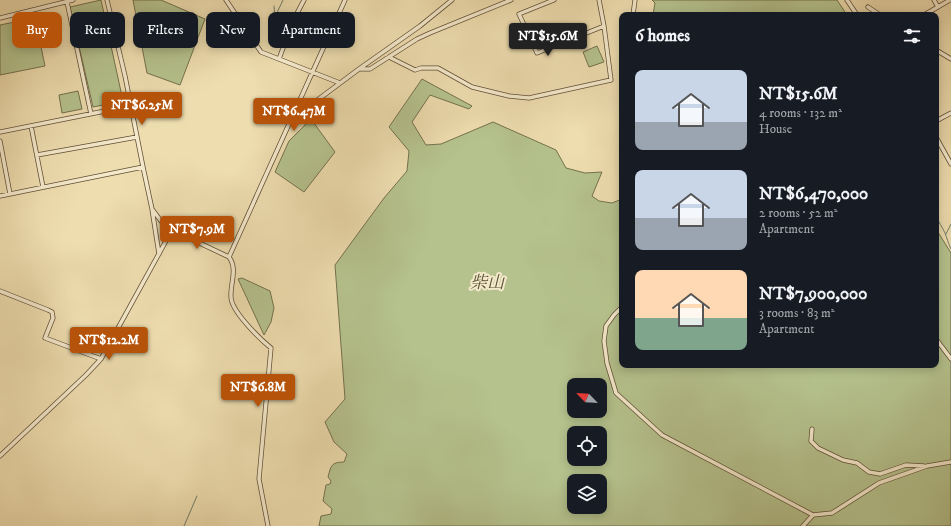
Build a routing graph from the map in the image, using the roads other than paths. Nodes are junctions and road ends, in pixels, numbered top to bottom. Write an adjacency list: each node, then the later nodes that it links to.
1 (73, 0): 15 (street)
2 (107, 0): 32 (street)
3 (226, 0): 27 (street)
4 (304, 0): 27 (street)
5 (345, 0): 30 (street)
6 (452, 0): 29 (street)
7 (511, 0): 26 (street)
8 (539, 0): 16 (street)
9 (554, 0): 16 (street)
10 (599, 0): 24 (street)
11 (635, 0): 19 (street)
12 (847, 0): 20 (street)
13 (934, 0): 18 (street)
14 (950, 0): 18 (street)
15 (67, 2): 23 (street); 34 (street)
16 (541, 5): 24 (street)
17 (868, 7): 21 (street)
18 (938, 7): 22 (street)
19 (633, 12)
20 (855, 12)
21 (876, 12)
22 (929, 12)
23 (0, 18)
24 (604, 26): 26 (street)
25 (939, 52): 28 (street)
26 (389, 58): 29 (street)
27 (279, 59): 30 (street)
28 (951, 59)
29 (359, 69): 31 (street)
30 (313, 72): 31 (street); 35 (street)
31 (340, 83): 35 (street)
32 (130, 106): 34 (street); 39 (street)
33 (951, 113): 36 (street)
34 (91, 114): 37 (street)
35 (292, 119): 52 (street)
36 (939, 119)
37 (31, 126): 38 (street); 42 (street)
38 (0, 132)
39 (137, 137): 42 (street); 45 (street)
40 (0, 141): 43 (street)
41 (939, 142): 44 (street)
42 (37, 156): 46 (street)
43 (2, 163): 47 (street)
44 (951, 164)
45 (143, 167): 46 (street); 49 (street)
46 (43, 187): 47 (street)
47 (10, 194): 48 (street)
48 (0, 196)
49 (152, 208): 50 (street); 51 (street)
50 (172, 230): 51 (street); 52 (street)
51 (159, 255): 56 (street)
52 (229, 257): 63 (street)
53 (0, 291): 56 (street)
54 (619, 310): 62 (street)
55 (939, 343): 57 (street)
56 (101, 359): 59 (street)
57 (951, 359)
58 (812, 429): 61 (street)
59 (0, 456)
60 (951, 462): 61 (street)
61 (927, 466): 62 (street)
62 (813, 515): 64 (street)
63 (268, 526)
64 (803, 526)

